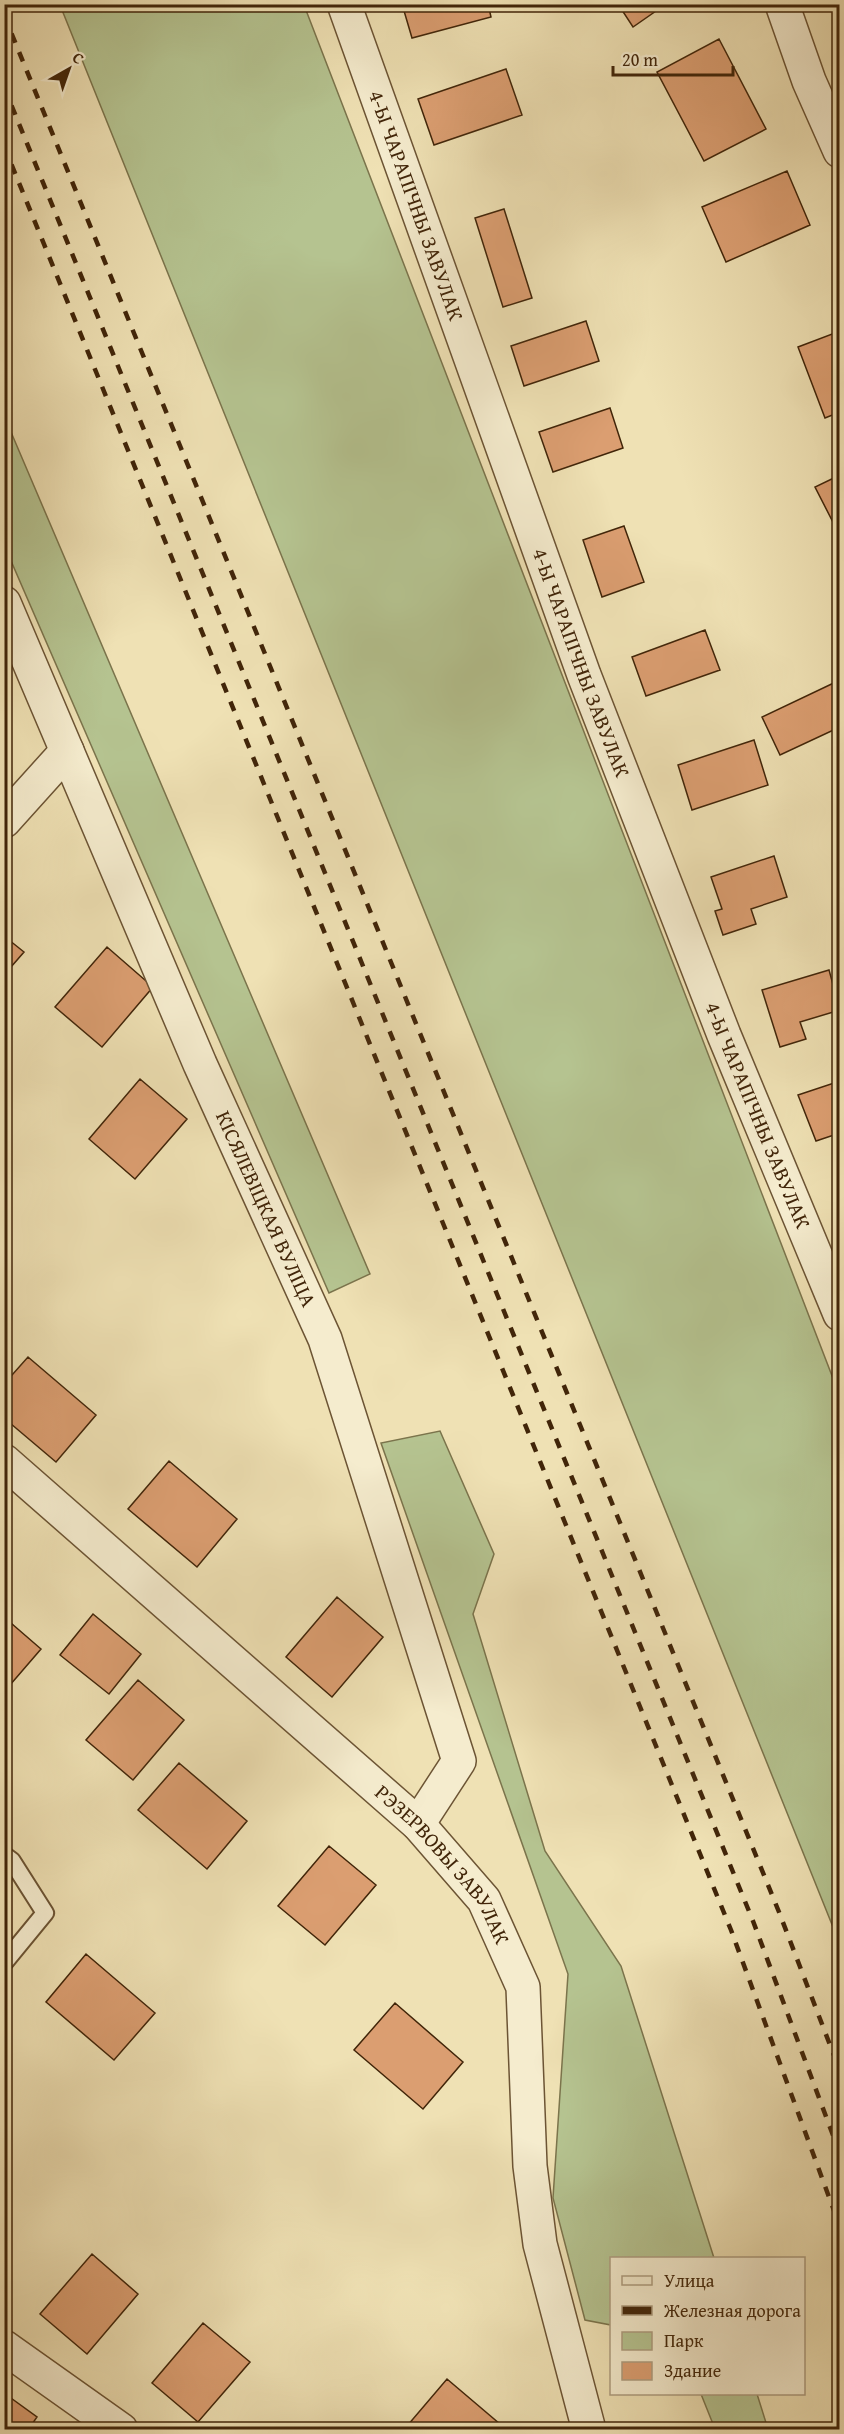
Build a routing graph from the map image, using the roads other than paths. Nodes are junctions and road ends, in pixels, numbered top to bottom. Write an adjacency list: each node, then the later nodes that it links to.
1 (344, 4): 7 (street, 4-Ы ЧАРАПІЧНЫ ЗАВУЛАК)
2 (782, 4): 3 (street)
3 (840, 151)
4 (4, 603): 5 (street, КІСЯЛЕВІЦКАЯ ВУЛІЦА)
5 (67, 751): 6 (street); 9 (street, КІСЯЛЕВІЦКАЯ ВУЛІЦА)
6 (4, 820)
7 (840, 1314)
8 (4, 1461): 9 (street, РЭЗЕРВОВЫ ЗАВУЛАК)
9 (418, 1824): 14 (street, РЭЗЕРВОВЫ ЗАВУЛАК)
10 (4, 1855): 11 (lane)
11 (4, 1963)
12 (4, 2347): 13 (street)
13 (121, 2430)
14 (589, 2430)

